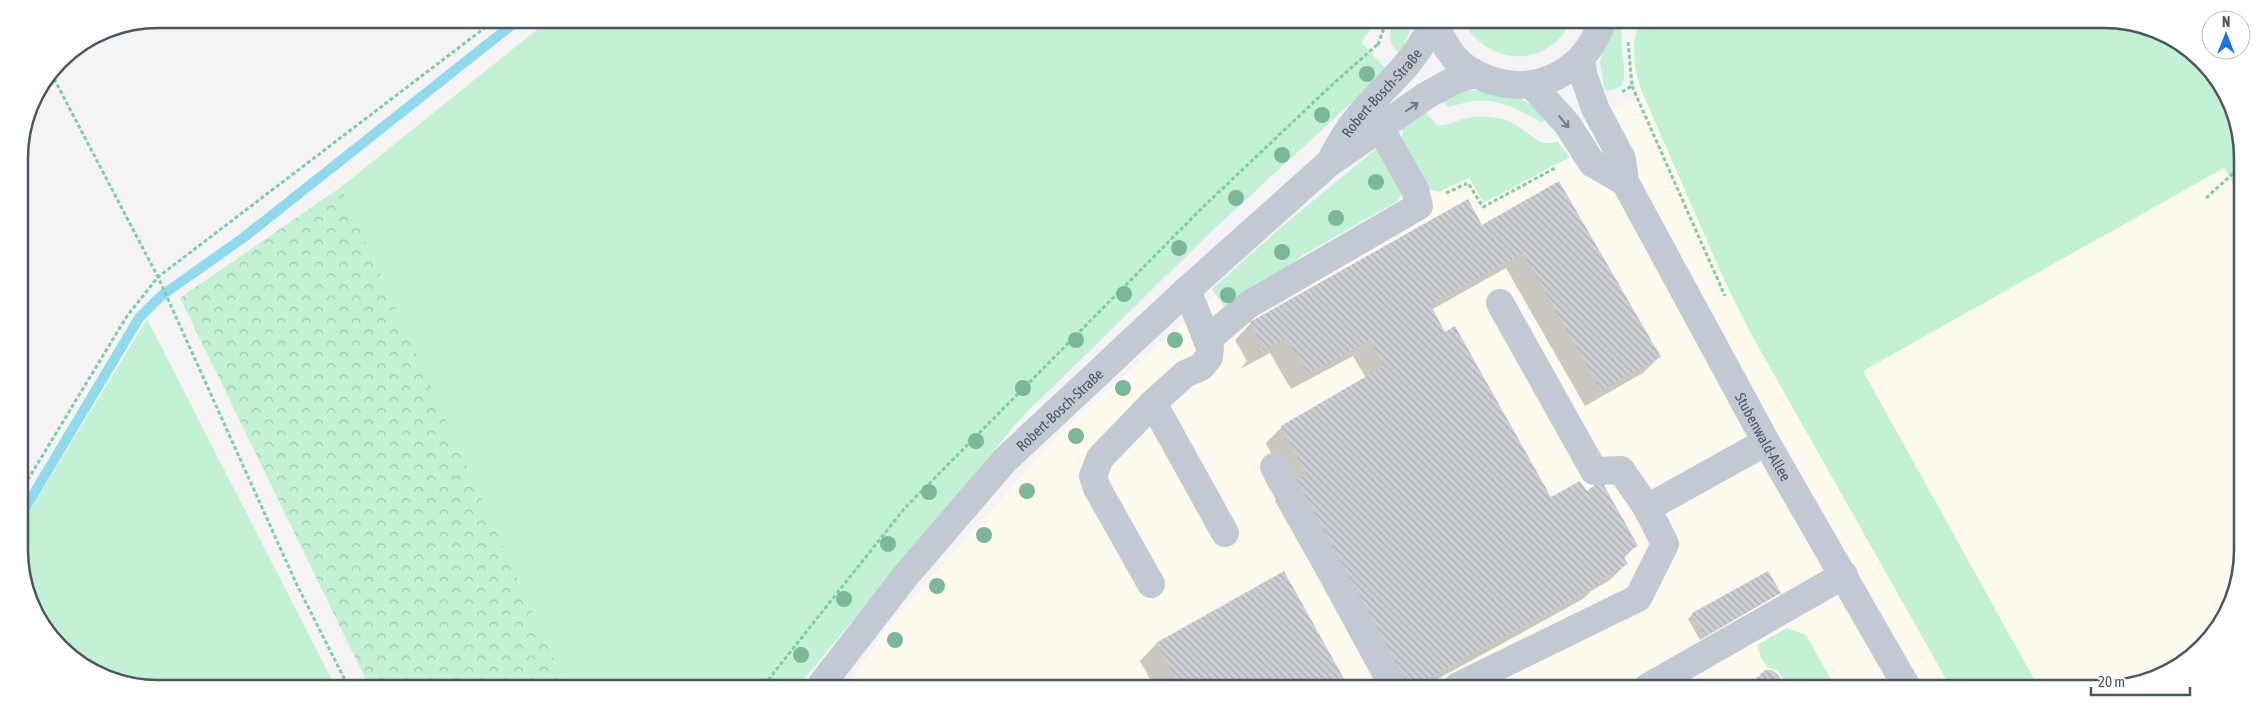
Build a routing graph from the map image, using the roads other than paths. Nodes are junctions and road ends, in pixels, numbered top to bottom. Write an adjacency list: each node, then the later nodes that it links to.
1 (1431, 28): 8 (street, Robert-Bosch-Straße)
2 (1437, 28): 5 (street, Robert-Bosch-Straße)
3 (1600, 28): 4 (street, Robert-Bosch-Straße)
4 (1581, 60): 6 (street, Robert-Bosch-Straße); 9 (street, Stubenwald-Allee)
5 (1474, 74): 6 (street, Robert-Bosch-Straße); 7 (street, Robert-Bosch-Straße, one-way to 5)
6 (1532, 85): 9 (street, one-way to 9)
7 (1380, 129): 8 (street, Robert-Bosch-Straße); 12 (street)
8 (1328, 164): 10 (street, Robert-Bosch-Straße)
9 (1625, 182): 14 (street, Stubenwald-Allee)
10 (1187, 290): 12 (street); 24 (street, Robert-Bosch-Straße)
11 (1500, 303): 16 (street)
12 (1207, 340): 13 (street)
13 (1153, 403): 17 (street); 19 (street)
14 (1766, 442): 16 (street); 18 (street, Stubenwald-Allee)
15 (1274, 467): 20 (street)
16 (1647, 508): 21 (street)
17 (1225, 533)
18 (1844, 576): 22 (street); 23 (street, Stubenwald-Allee)
19 (1152, 584)
20 (1389, 679)
21 (1472, 679)
22 (1662, 679)
23 (1902, 679)
24 (825, 680)

